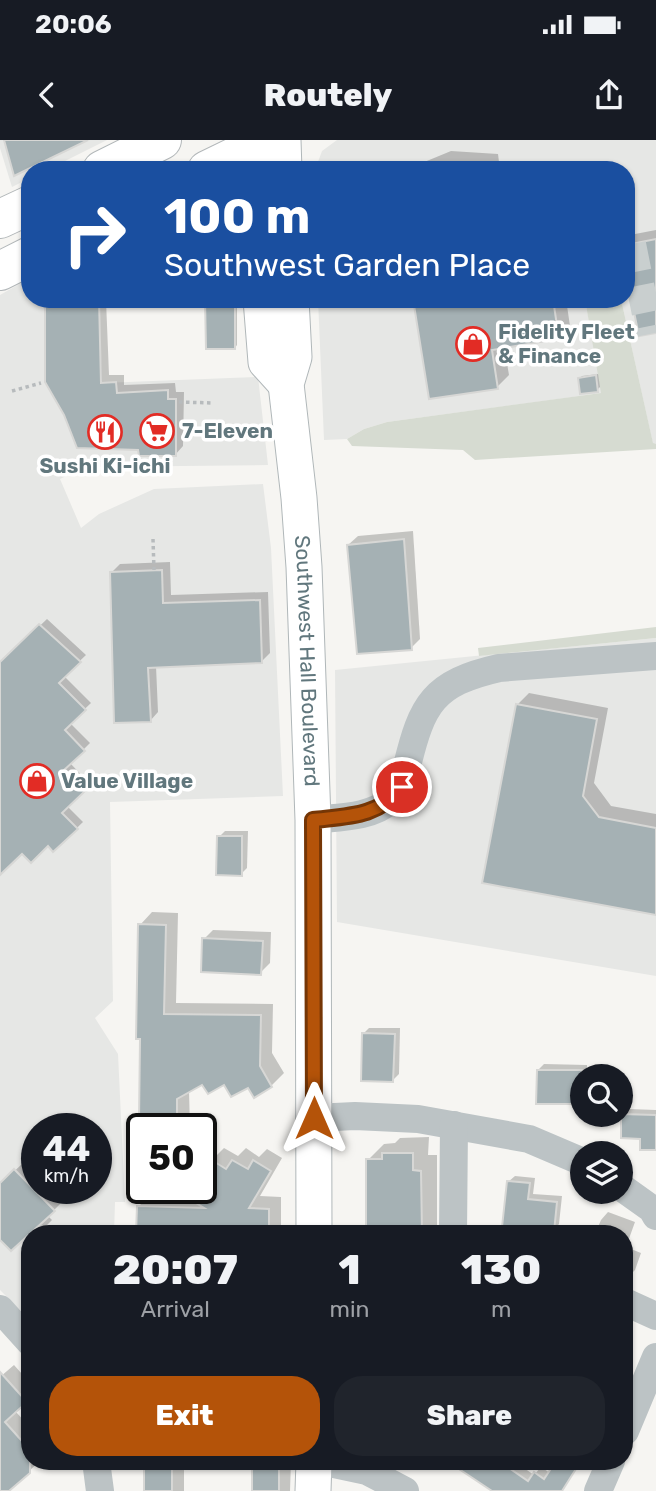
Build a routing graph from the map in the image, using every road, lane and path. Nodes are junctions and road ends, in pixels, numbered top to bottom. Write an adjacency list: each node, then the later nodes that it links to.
1 (162, 140): 3 (highway)
2 (268, 151): 4 (highway)
3 (120, 161)
4 (236, 161)
5 (21, 261): 6 (highway)
6 (0, 271)
7 (262, 308): 10 (main road)
8 (291, 308): 10 (main road, Southwest Hall Boulevard)
9 (41, 383): 11 (path)
10 (286, 384): 17 (main road, Southwest Hall Boulevard)
11 (12, 391)
12 (179, 402): 13 (path)
13 (214, 402)
14 (153, 539): 15 (path)
15 (154, 570)
16 (656, 656): 17 (street)
17 (313, 820): 18 (main road, Southwest Hall Boulevard)
18 (314, 1118): 19 (street); 23 (main road, Southwest Hall Boulevard)
19 (454, 1125): 20 (street); 24 (street)
20 (570, 1156)
21 (633, 1196): 22 (street)
22 (656, 1216)
23 (314, 1225)
24 (453, 1225)
25 (633, 1306): 27 (street)
26 (1, 1311): 28 (street)
27 (656, 1316)
28 (21, 1332)
29 (656, 1357): 30 (street)
30 (633, 1412)
31 (97, 1470): 35 (street)
32 (314, 1470): 36 (main road)
33 (362, 1470): 37 (street)
34 (607, 1470): 38 (street)
35 (100, 1491)
36 (313, 1491)
37 (405, 1491)
38 (598, 1491)

